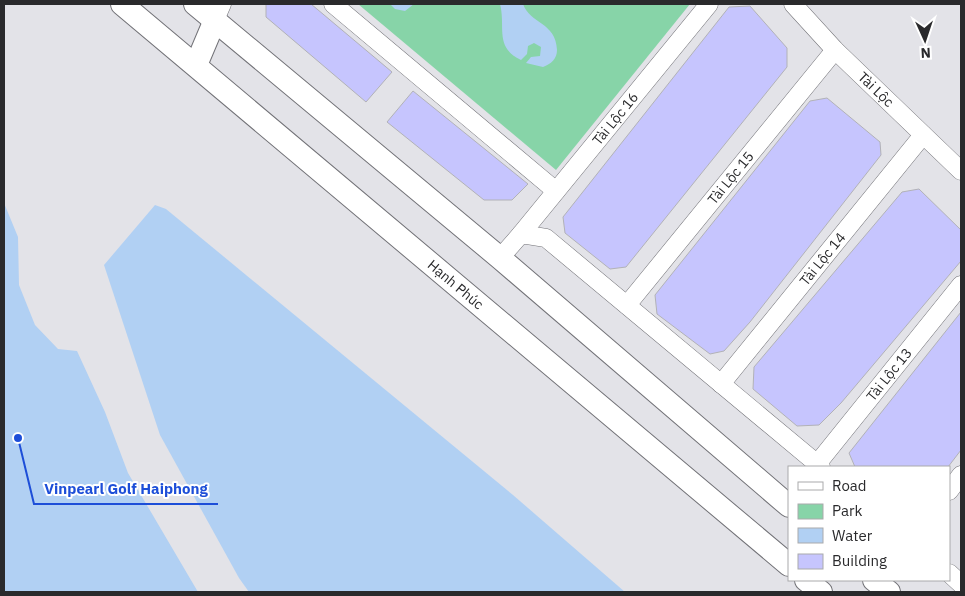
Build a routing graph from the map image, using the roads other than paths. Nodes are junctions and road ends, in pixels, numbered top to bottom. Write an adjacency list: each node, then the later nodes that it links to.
1 (122, 4): 8 (street, Hạnh Phúc)
2 (195, 4): 6 (street)
3 (333, 4): 11 (street)
4 (709, 4): 11 (street, Tài Lộc 16)
5 (793, 4): 7 (street, Tài Lộc)
6 (218, 12): 8 (street); 13 (street)
7 (835, 50): 9 (street, Tài Lộc); 15 (street, Tài Lộc 15)
8 (196, 65): 21 (street, Hạnh Phúc)
9 (923, 135): 10 (street, Tài Lộc); 16 (street, Tài Lộc 14)
10 (961, 171)
11 (556, 191): 12 (street, Tài Lộc 16)
12 (521, 234): 13 (street, Tài Lộc 16); 15 (street)
13 (500, 258): 20 (street)
14 (961, 286): 17 (street, Tài Lộc 13)
15 (627, 305): 16 (street)
16 (721, 384): 17 (street)
17 (819, 466)
18 (961, 475): 19 (street)
19 (950, 490)
20 (788, 505)
21 (788, 564)
22 (950, 575): 24 (street)
23 (807, 581): 25 (street)
24 (961, 584)
25 (821, 592)

